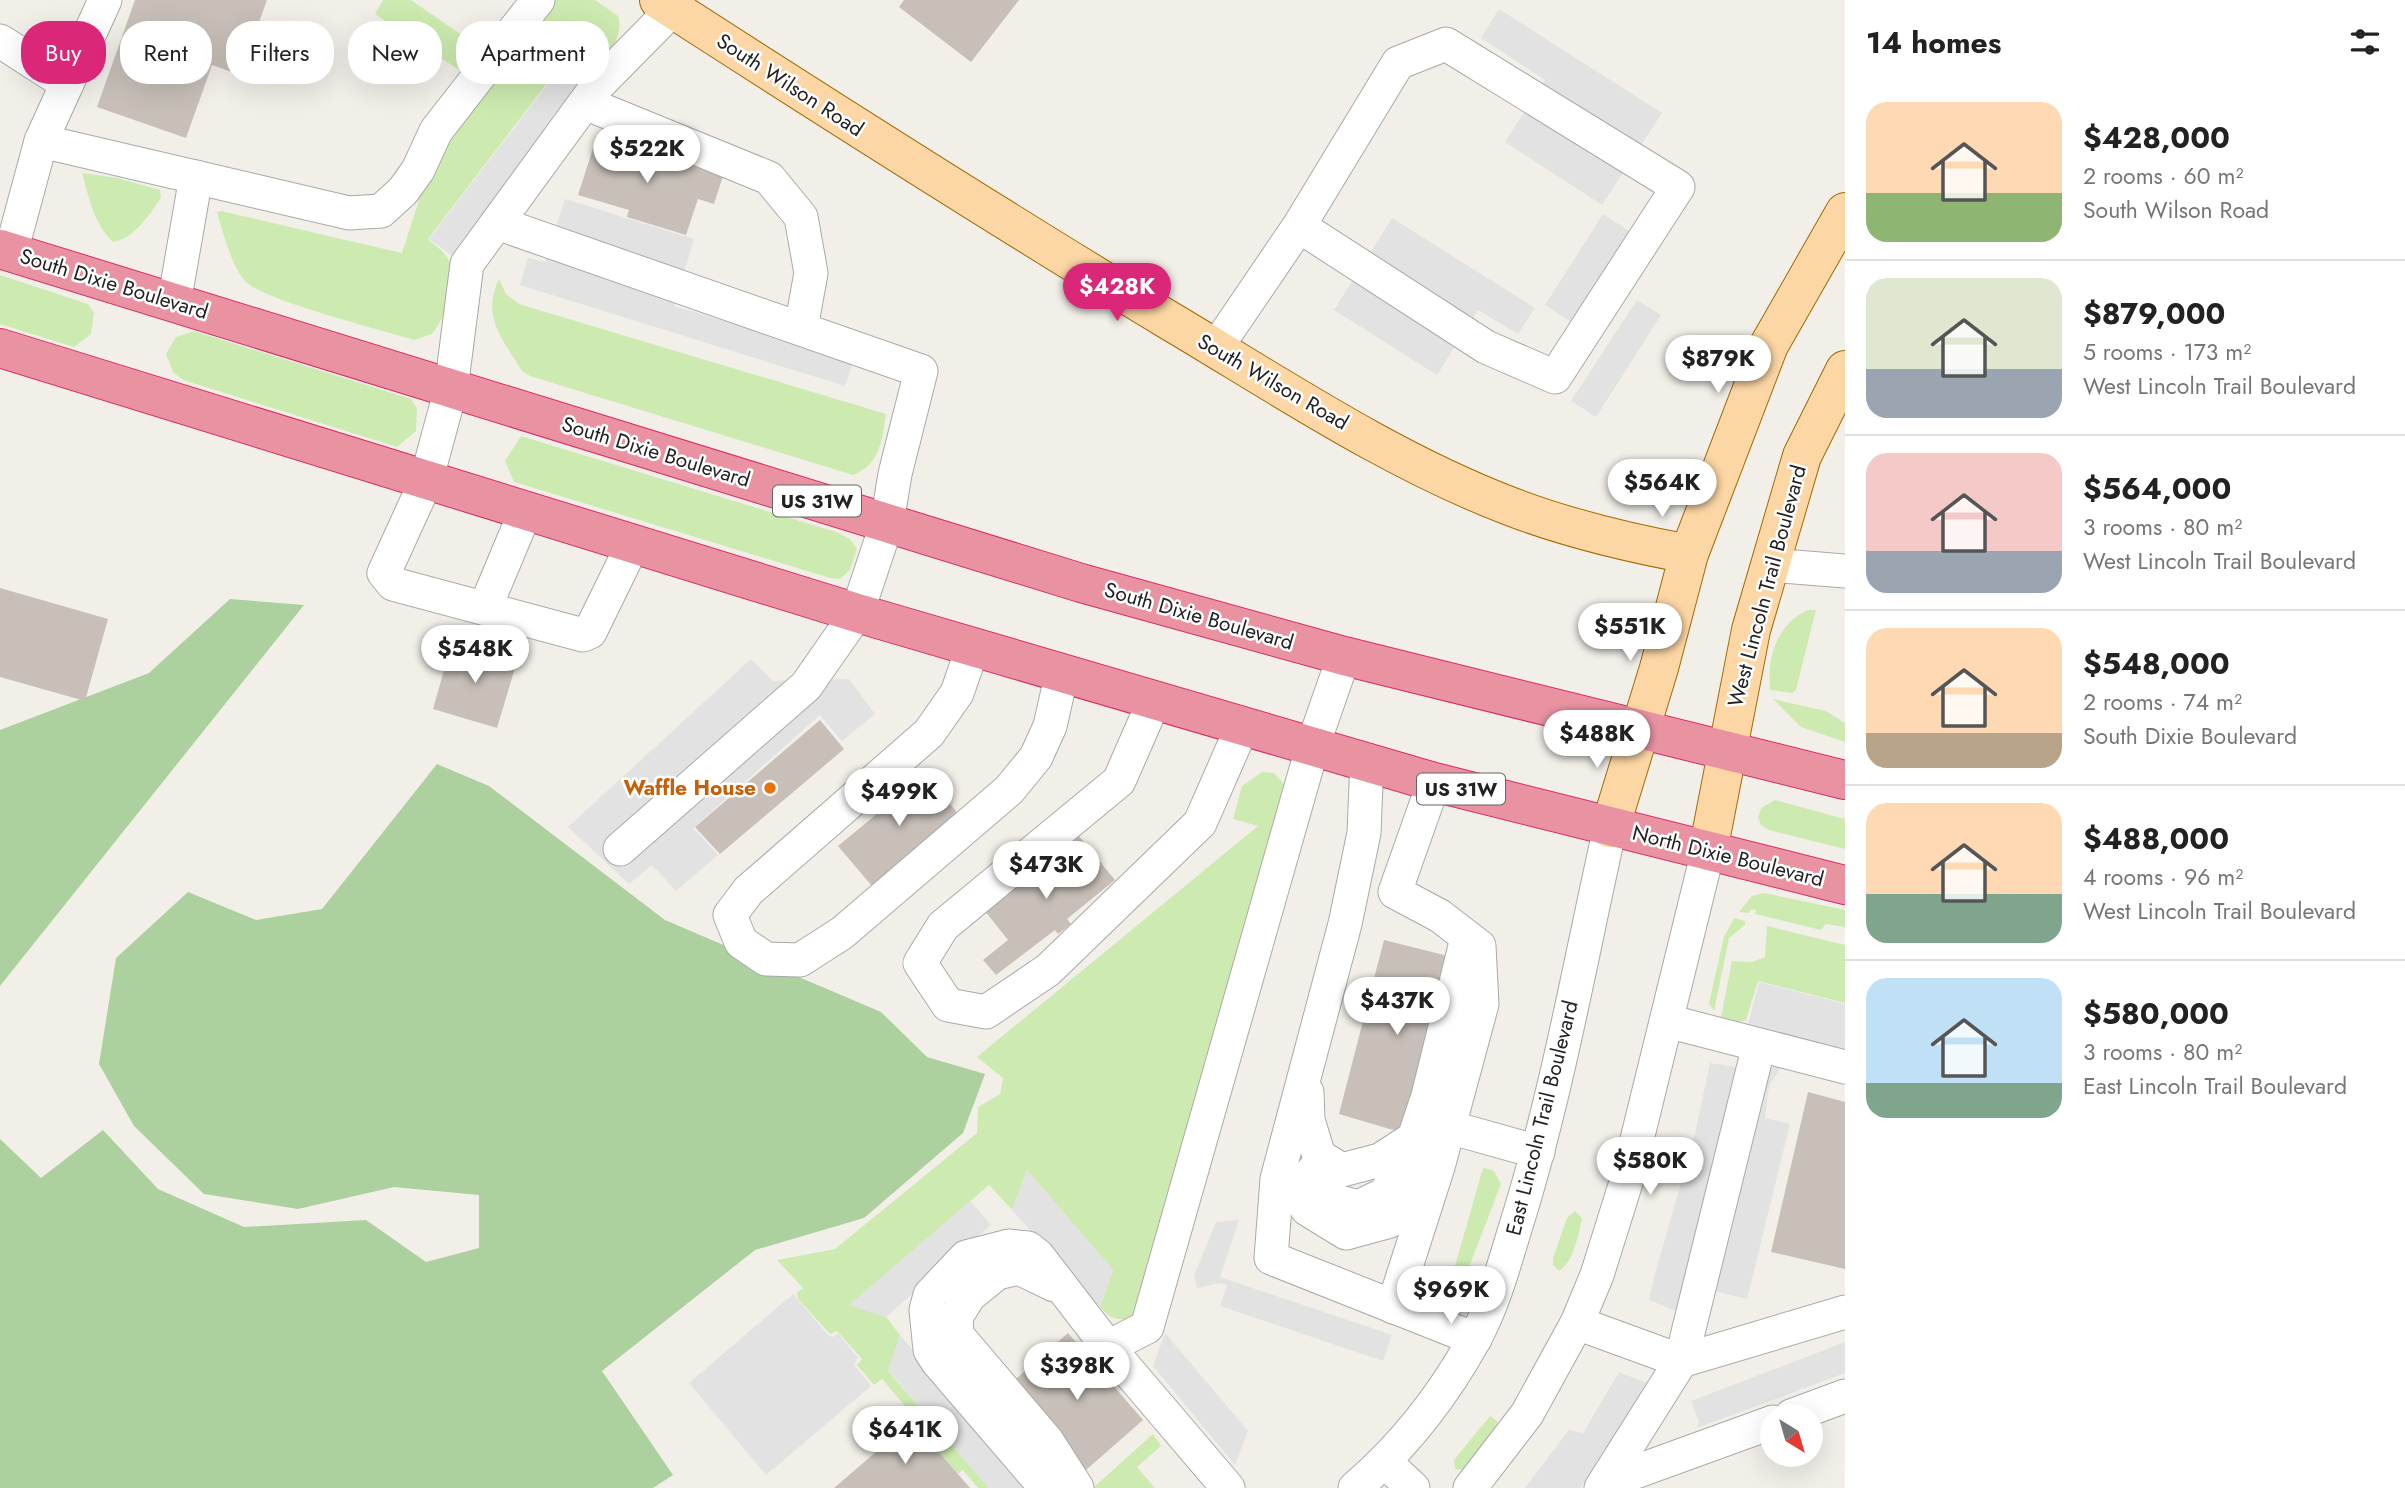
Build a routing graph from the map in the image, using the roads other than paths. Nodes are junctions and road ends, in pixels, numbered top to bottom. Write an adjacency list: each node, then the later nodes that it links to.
1 (105, 0): 4 (street)
2 (538, 0): 10 (street)
3 (666, 5): 8 (street); 18 (main road, South Wilson Road)
4 (96, 21)
5 (0, 41): 6 (street)
6 (21, 54)
7 (67, 84): 9 (street)
8 (585, 103): 12 (street); 16 (street)
9 (41, 141): 10 (street); 14 (street)
10 (196, 177): 15 (street)
11 (1845, 212): 25 (main road)
12 (497, 223): 16 (street); 20 (street)
13 (1299, 226): 13 (street); 18 (street)
14 (6, 250): 15 (highway, South Dixie Boulevard / US 31W)
15 (174, 303): 20 (highway, South Dixie Boulevard / US 31W)
16 (802, 328): 23 (street)
17 (0, 348): 21 (highway, US 31W)
18 (1216, 348): 25 (main road, South Wilson Road)
19 (1845, 371): 26 (main road, West Lincoln Trail Boulevard)
20 (451, 389): 21 (street); 23 (highway, South Dixie Boulevard / US 31W)
21 (426, 481): 22 (highway, US 31W); 28 (street)
22 (526, 510): 24 (highway, US 31W); 28 (street)
23 (887, 523): 29 (street); 31 (highway, South Dixie Boulevard / US 31W)
24 (633, 544): 28 (street); 29 (highway, US 31W)
25 (1689, 554): 35 (main road)
26 (1770, 565): 27 (street); 37 (main road, West Lincoln Trail Boulevard)
27 (1845, 571)
28 (485, 608)
29 (857, 613): 30 (highway, US 31W); 42 (street)
30 (973, 647): 32 (highway, US 31W); 32 (street)
31 (1344, 656): 35 (highway, South Dixie Boulevard / US 31W); 36 (street)
32 (1062, 673): 33 (highway, US 31W)
33 (1154, 701): 34 (highway, US 31W); 34 (street)
34 (1243, 724): 36 (highway, US 31W)
35 (1640, 729): 37 (highway, US 31W); 41 (main road)
36 (1313, 745): 38 (highway, US 31W); 59 (street)
37 (1726, 749): 39 (highway, US 31W); 43 (main road, West Lincoln Trail Boulevard)
38 (1367, 760): 40 (highway, US 31W); 44 (street)
39 (1845, 780)
40 (1434, 782): 41 (highway, US 31W); 46 (street)
41 (1610, 828): 43 (highway, North Dixie Boulevard / US 31W); 52 (street, East Lincoln Trail Boulevard)
42 (620, 849)
43 (1708, 851): 45 (highway, North Dixie Boulevard / US 31W); 47 (street)
44 (1354, 879): 46 (street); 49 (street)
45 (1845, 885)
46 (1395, 892): 51 (street)
47 (1667, 1021): 48 (street); 57 (street)
48 (1759, 1045): 50 (street); 60 (street)
49 (1307, 1065): 51 (street); 53 (street)
50 (1845, 1067)
51 (1436, 1145): 52 (street); 53 (street); 55 (street)
52 (1535, 1163): 58 (street, East Lincoln Trail Boulevard)
53 (1280, 1166): 55 (street)
54 (1063, 1289): 59 (street); 67 (street); 68 (street)
55 (1393, 1307): 58 (street)
56 (1845, 1312): 60 (street)
57 (1577, 1323): 60 (street); 72 (street)
58 (1475, 1339): 64 (street, East Lincoln Trail Boulevard)
59 (1108, 1347): 69 (street)
60 (1681, 1361): 66 (street)
61 (1845, 1396): 62 (street)
62 (1823, 1404)
63 (1760, 1427): 65 (street)
64 (1385, 1462): 70 (street, East Lincoln Trail Boulevard); 71 (street)
65 (1642, 1470): 66 (street); 73 (street)
66 (1603, 1485)
67 (1046, 1488)
68 (1077, 1488)
69 (1228, 1488)
70 (1355, 1488)
71 (1413, 1488)
72 (1470, 1488)
73 (1672, 1488)

